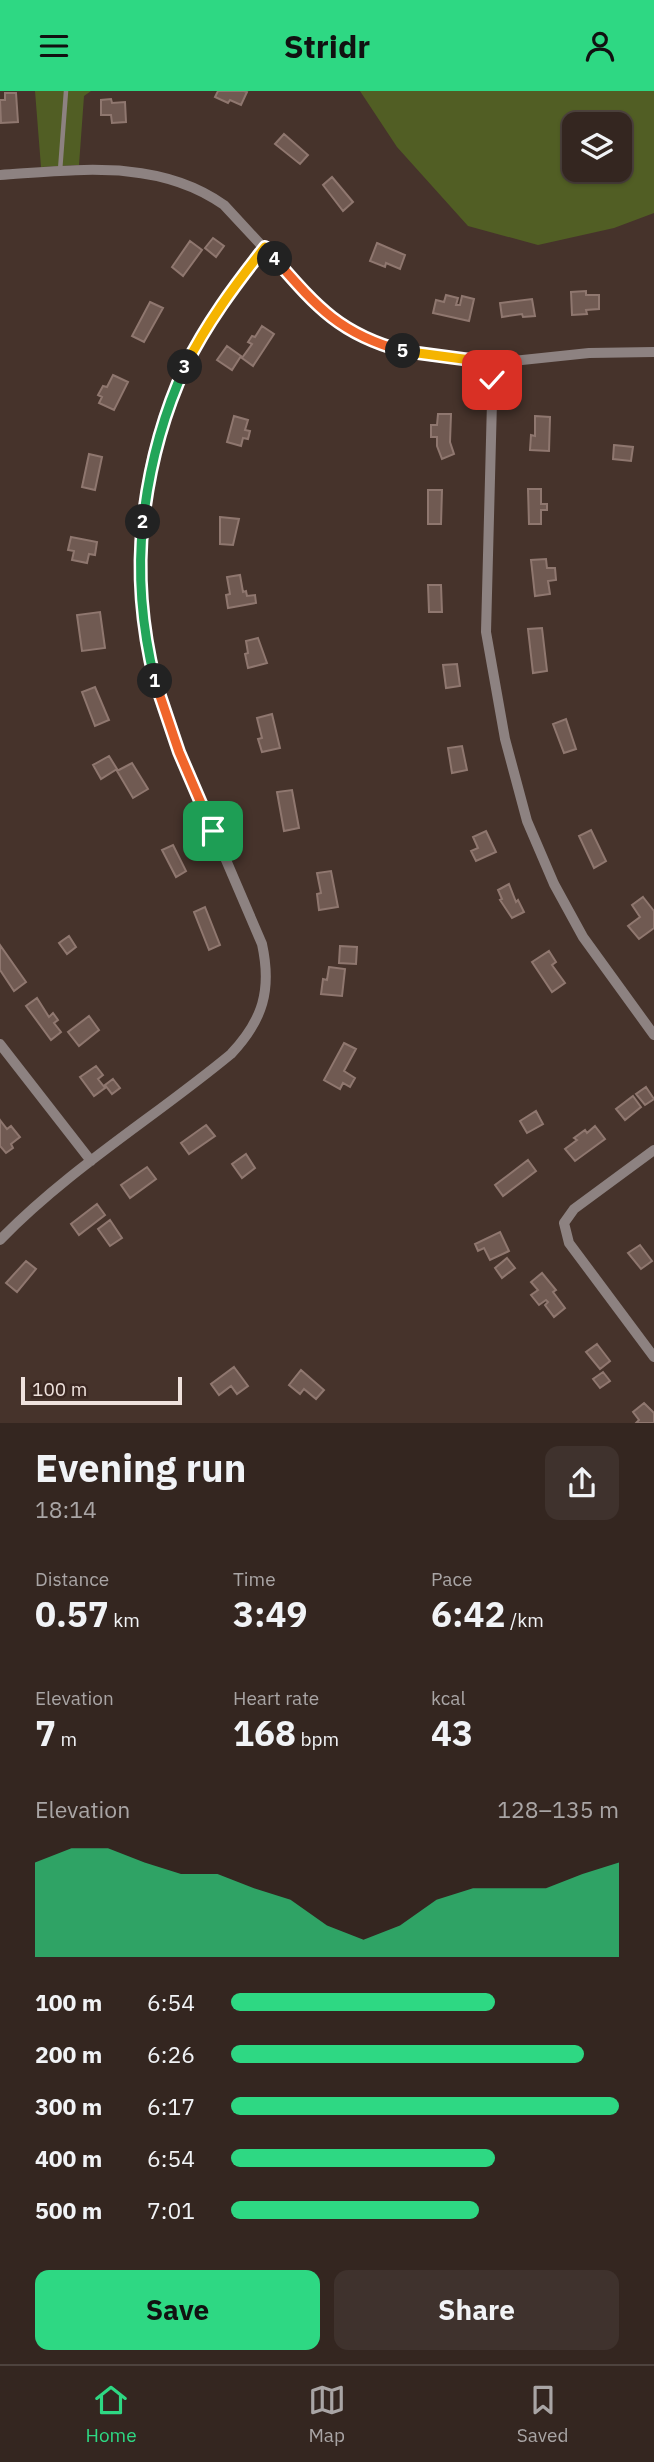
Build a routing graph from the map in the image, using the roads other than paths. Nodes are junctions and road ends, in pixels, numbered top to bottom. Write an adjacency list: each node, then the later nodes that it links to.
1 (66, 91): 2 (lane)
2 (60, 172): 3 (street); 4 (street)
3 (0, 175)
4 (265, 247): 6 (street); 10 (street)
5 (654, 352): 6 (street)
6 (493, 363): 7 (street)
7 (654, 1035)
8 (0, 1044): 10 (street)
9 (654, 1150): 12 (street)
10 (91, 1161): 11 (street)
11 (0, 1240)
12 (654, 1357)

